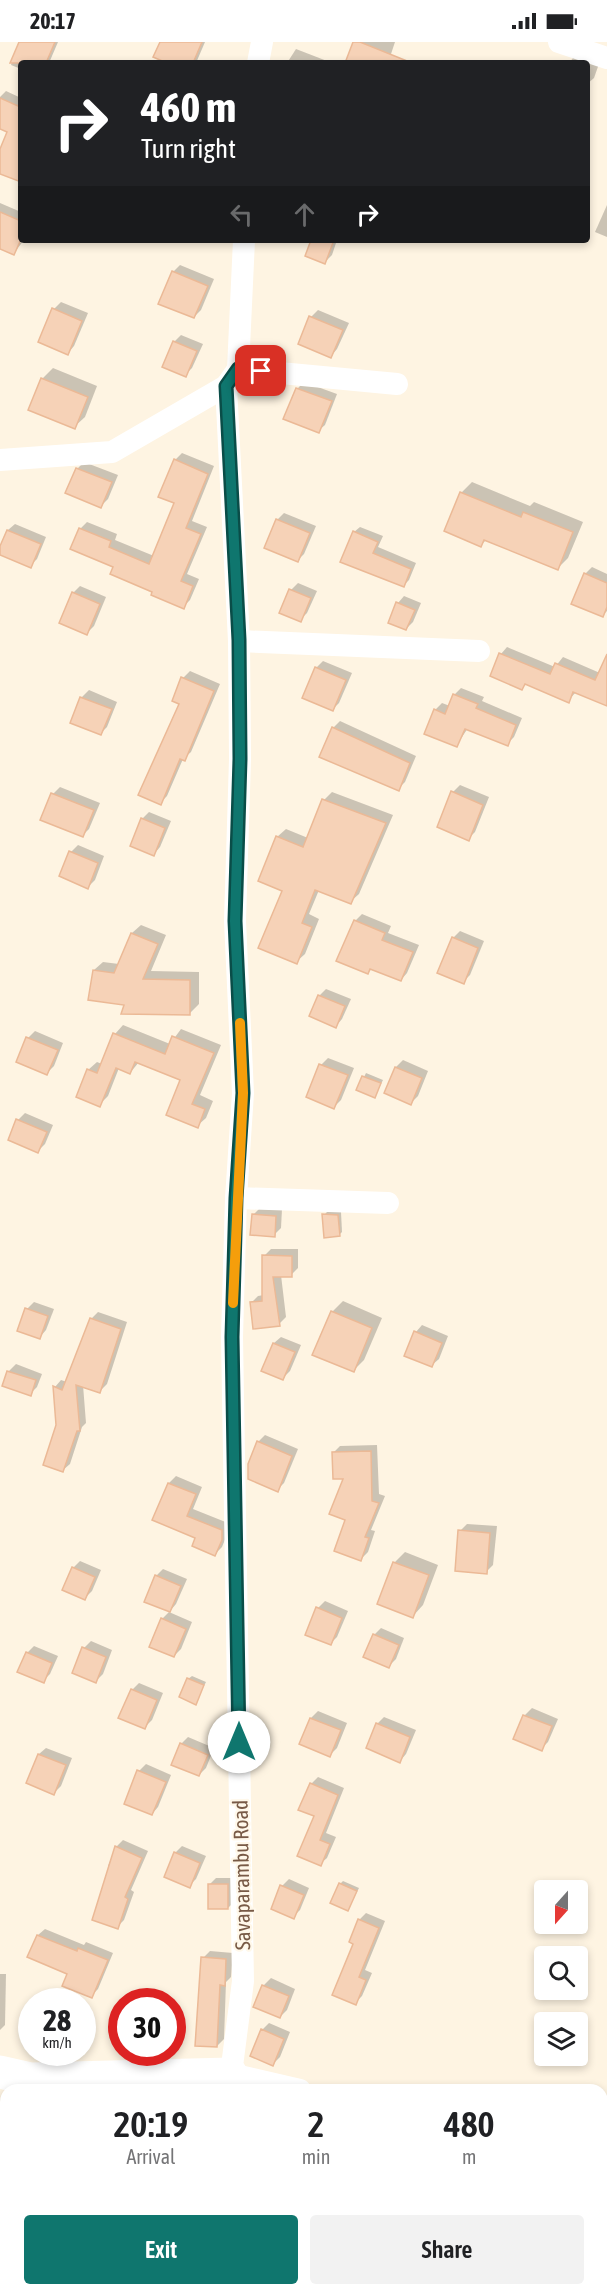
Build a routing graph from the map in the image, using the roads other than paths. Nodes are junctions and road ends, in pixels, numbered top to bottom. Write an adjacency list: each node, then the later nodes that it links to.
1 (262, 42): 4 (street)
2 (559, 42): 3 (street)
3 (607, 58)
4 (259, 60)
5 (244, 243): 6 (street, Savaparambu Road)
6 (232, 377): 7 (street); 8 (street); 9 (street, Savaparambu Road)
7 (397, 384)
8 (0, 460)
9 (239, 640): 10 (street); 11 (street, Savaparambu Road)
10 (479, 651)
11 (236, 1198): 12 (street); 14 (street, Savaparambu Road)
12 (388, 1203)
13 (0, 2072): 14 (main road)
14 (231, 2082): 15 (street)
15 (248, 2084)

